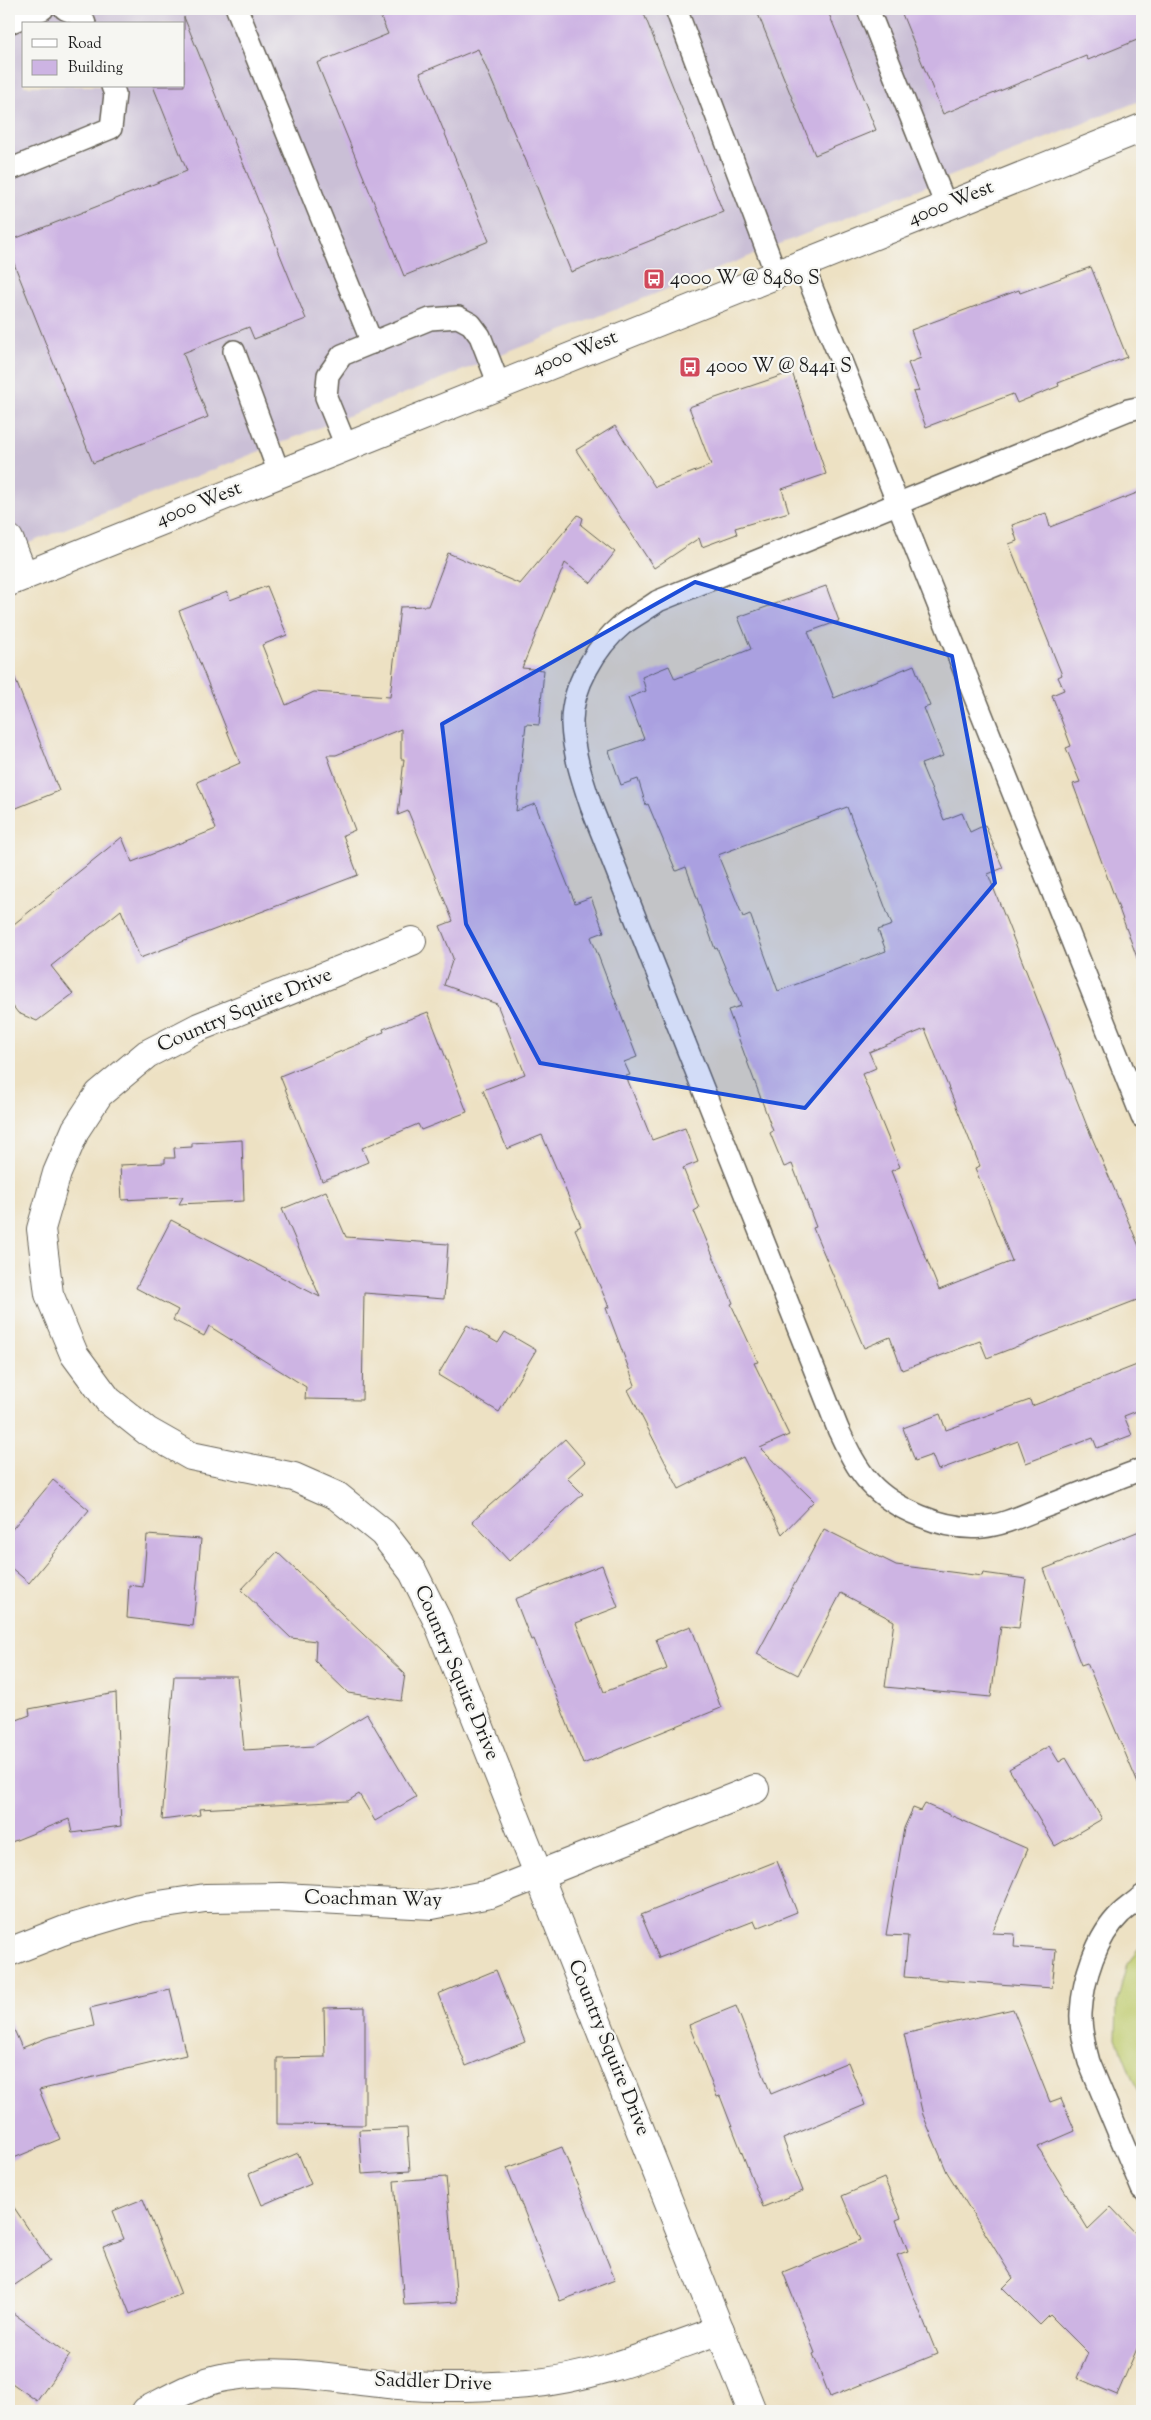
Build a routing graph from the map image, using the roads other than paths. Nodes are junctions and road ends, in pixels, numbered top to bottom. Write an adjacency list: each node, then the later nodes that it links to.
1 (44, 9): 7 (lane)
2 (65, 9): 6 (lane)
3 (237, 9): 14 (lane)
4 (676, 9): 13 (lane)
5 (868, 9): 11 (lane)
6 (84, 22)
7 (9, 23)
8 (113, 88): 10 (lane)
9 (1142, 128): 11 (street, 4000 West)
10 (9, 170)
11 (946, 206): 12 (street, 4000 West)
12 (802, 263): 13 (street, 4000 West); 20 (lane)
13 (776, 274): 16 (street, 4000 West)
14 (372, 343): 16 (lane); 18 (lane)
15 (234, 351): 19 (lane)
16 (499, 385): 18 (street, 4000 West)
17 (1142, 407): 20 (lane)
18 (346, 446): 19 (street, 4000 West)
19 (279, 473): 22 (street, 4000 West)
20 (898, 504): 24 (lane); 25 (lane)
21 (9, 539): 22 (street)
22 (16, 579)
23 (412, 941): 27 (street, Country Squire Drive)
24 (1142, 1117)
25 (1142, 1469)
26 (756, 1789): 27 (street, Coachman Way)
27 (538, 1874): 29 (street, Coachman Way); 31 (street, Country Squire Drive)
28 (1142, 1896): 30 (lane)
29 (9, 1952)
30 (1142, 2189)
31 (720, 2330): 32 (street, Saddler Drive); 33 (street, Country Squire Drive)
32 (146, 2411)
33 (752, 2411)

